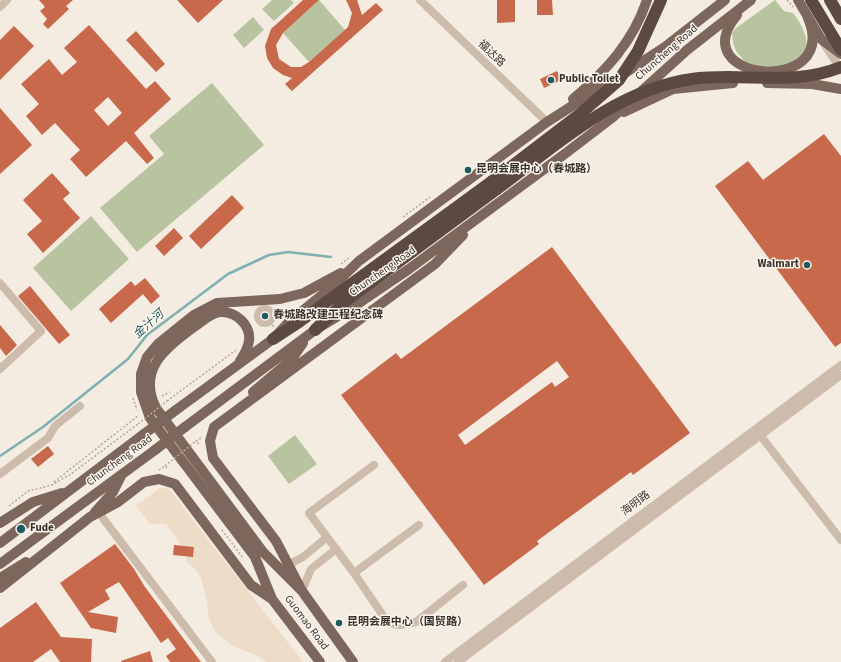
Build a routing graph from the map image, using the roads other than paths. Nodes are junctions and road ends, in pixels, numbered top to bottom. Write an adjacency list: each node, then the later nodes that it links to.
1 (7, 0): 10 (street)
2 (420, 0): 20 (street, 福达路)
3 (647, 0): 20 (main road)
4 (661, 0): 22 (highway, bridge)
5 (725, 0): 20 (main road, Chuncheng Road)
6 (751, 0): 11 (main road); 21 (main road, Chuncheng Road)
7 (813, 0): 14 (main road); 15 (highway)
8 (829, 0): 12 (highway); 13 (main road)
9 (794, 4): 11 (main road)
10 (0, 6)
11 (808, 18): 16 (main road); 18 (street)
12 (841, 19)
13 (841, 23)
14 (841, 45)
15 (841, 50)
16 (841, 54)
17 (841, 67): 22 (highway, bridge)
18 (841, 70)
19 (841, 89): 21 (main road)
20 (547, 122): 24 (main road, Chuncheng Road)
21 (570, 150): 23 (main road, Chuncheng Road)
22 (494, 185): 26 (highway); 27 (highway)
23 (480, 217): 27 (main road, Chuncheng Road); 33 (main road)
24 (357, 258): 26 (main road, Chuncheng Road); 54 (main road)
25 (0, 283): 30 (street)
26 (272, 329): 28 (main road, Chuncheng Road)
27 (312, 333): 33 (main road); 37 (main road, Chuncheng Road, bridge)
28 (240, 363): 38 (main road, Chuncheng Road, bridge); 53 (main road, Guomao Road)
29 (841, 365): 34 (street, 海明路)
30 (0, 369)
31 (841, 376): 34 (street, 海明路)
32 (80, 406): 36 (street)
33 (236, 412): 48 (main road)
34 (758, 433): 43 (street); 58 (street, 海明路); 59 (street, 海明路)
35 (374, 465): 42 (street)
36 (0, 474)
37 (122, 475): 39 (main road); 47 (main road, Chuncheng Road)
38 (70, 491): 40 (main road); 44 (main road, Chuncheng Road)
39 (95, 515): 46 (main road); 54 (main road); 55 (street)
40 (0, 523)
41 (419, 525): 49 (street)
42 (327, 537): 45 (street); 48 (street)
43 (841, 540)
44 (0, 543)
45 (336, 549): 49 (street); 53 (street)
46 (46, 552): 50 (main road); 52 (main road)
47 (0, 564)
48 (288, 565): 53 (main road)
49 (354, 573): 51 (street)
50 (0, 578)
51 (463, 585)
52 (0, 588)
53 (302, 591): 57 (main road, Guomao Road)
54 (272, 599): 56 (main road, Guomao Road)
55 (212, 662)
56 (320, 662)
57 (353, 662)
58 (445, 662)
59 (458, 662)

